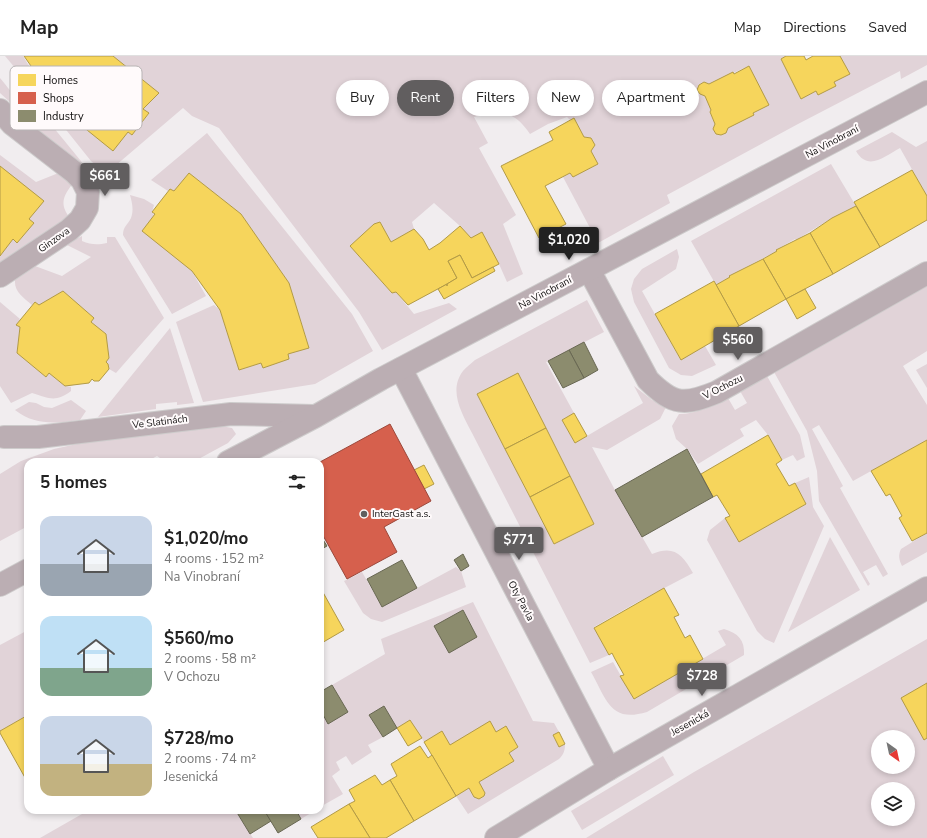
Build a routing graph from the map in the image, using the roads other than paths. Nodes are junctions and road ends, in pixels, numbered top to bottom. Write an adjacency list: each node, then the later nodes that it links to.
1 (927, 92): 5 (street, Na Vinobraní)
2 (0, 110): 3 (street, Ginzova)
3 (10, 122)
4 (20, 130): 7 (street, Ginzova)
5 (589, 270): 6 (street, V Ochozu); 8 (street, Na Vinobraní)
6 (927, 273)
7 (0, 276)
8 (401, 369): 9 (street, Na Vinobraní); 15 (street, Oty Pavla)
9 (316, 416): 10 (street, Ve Slatinách); 11 (street, Na Vinobraní)
10 (1, 437)
11 (236, 458)
12 (24, 572): 13 (street)
13 (0, 585)
14 (927, 588): 15 (street, Jesenická)
15 (609, 769): 16 (street, Jesenická)
16 (496, 838)

